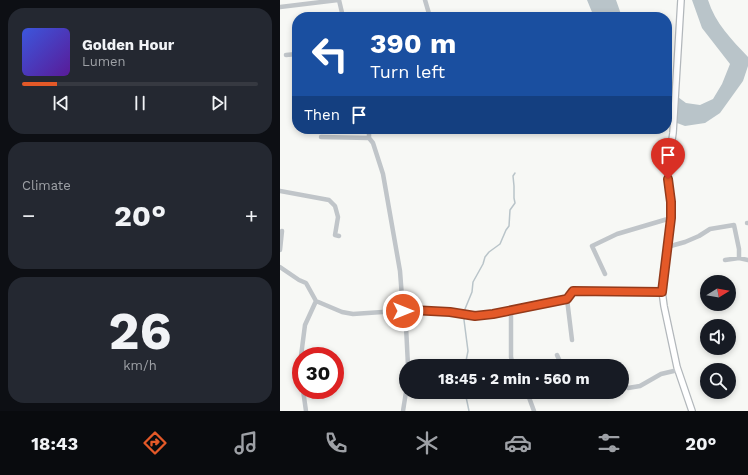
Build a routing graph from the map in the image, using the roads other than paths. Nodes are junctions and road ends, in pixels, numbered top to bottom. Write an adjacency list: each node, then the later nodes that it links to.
1 (339, 0): 4 (street); 5 (street)
2 (426, 0): 6 (street)
3 (681, 0): 13 (main road)
4 (280, 7)
5 (342, 12)
6 (429, 12)
7 (292, 54): 8 (street)
8 (286, 55)
9 (369, 134): 11 (street)
10 (322, 137): 11 (street)
11 (369, 138): 27 (street)
12 (280, 191): 15 (street)
13 (671, 218): 16 (main road); 22 (street)
14 (282, 231): 17 (street)
15 (339, 236)
16 (667, 247): 18 (street); 23 (main road)
17 (280, 250)
18 (739, 258): 19 (street); 20 (street)
19 (725, 260)
20 (748, 260)
21 (280, 267): 25 (street)
22 (605, 274)
23 (662, 292): 24 (street); 34 (main road)
24 (567, 299): 26 (street); 28 (street)
25 (316, 301): 27 (street); 29 (street)
26 (511, 310): 27 (street); 32 (street)
27 (403, 311): 31 (street)
28 (572, 340)
29 (302, 347)
30 (557, 355): 33 (street)
31 (408, 359)
32 (511, 359)
33 (559, 359)
34 (678, 370): 35 (street); 42 (main road)
35 (629, 388)
36 (304, 399): 39 (street)
37 (405, 399): 40 (street)
38 (530, 399): 41 (street)
39 (306, 411)
40 (403, 411)
41 (534, 411)
42 (692, 411)

